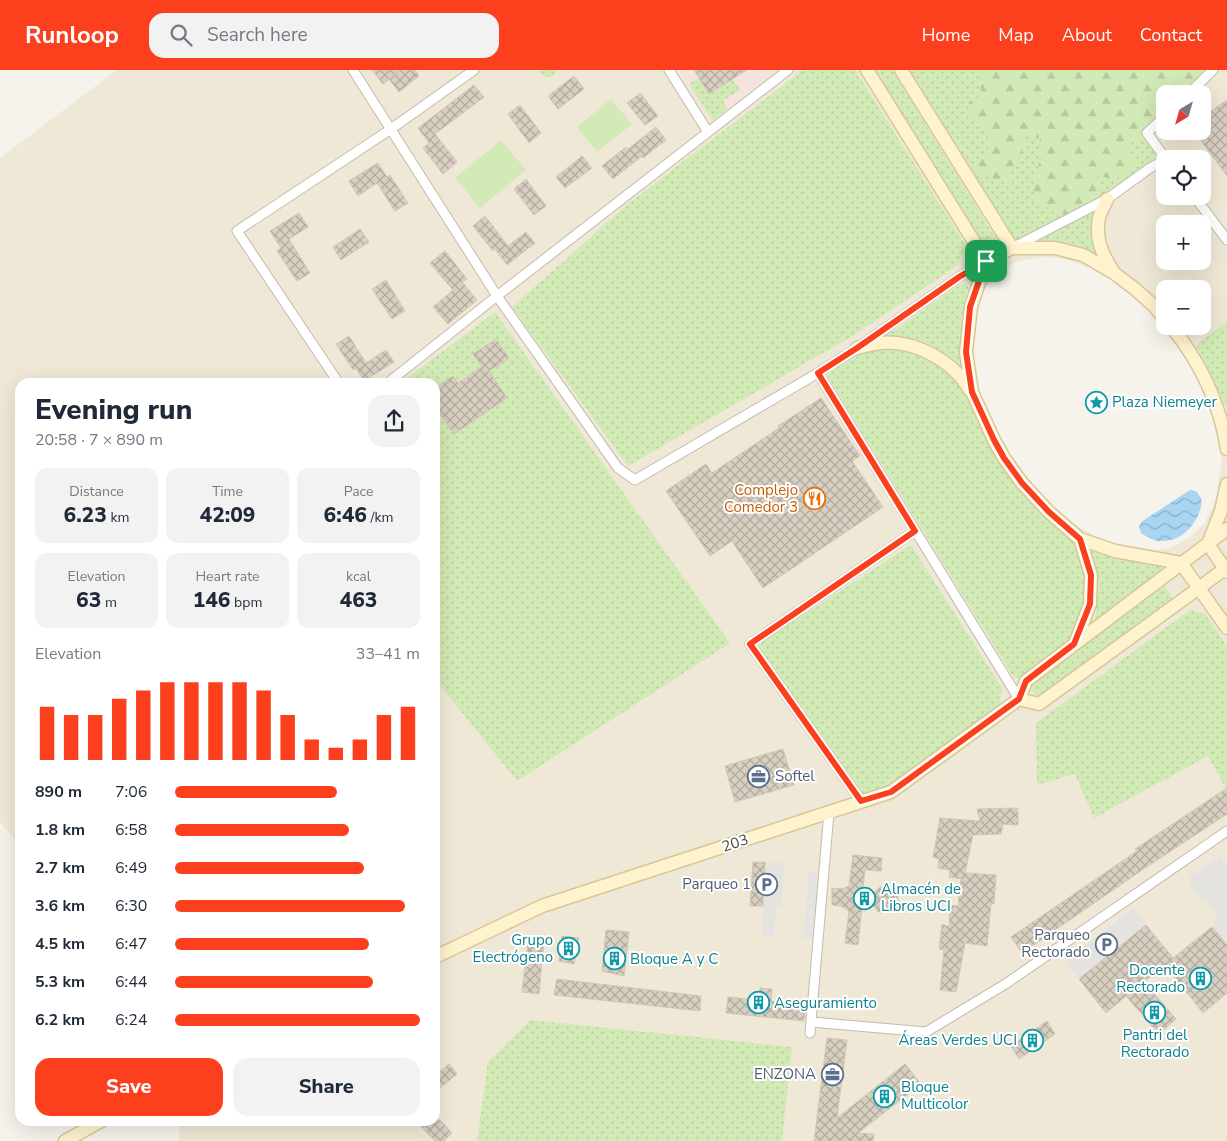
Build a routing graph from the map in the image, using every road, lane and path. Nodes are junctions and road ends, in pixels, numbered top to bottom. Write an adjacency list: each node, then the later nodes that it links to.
1 (353, 70): 10 (street)
2 (474, 70): 10 (street)
3 (669, 70): 11 (street)
4 (788, 70): 11 (street)
5 (866, 70): 18 (street)
6 (902, 70): 17 (street)
7 (1213, 70): 8 (street)
8 (1197, 85)
9 (1156, 124): 12 (street)
10 (391, 129): 20 (street); 25 (street)
11 (708, 132): 20 (street)
12 (1159, 150)
13 (1156, 165): 14 (street)
14 (1107, 199): 17 (street); 19 (street)
15 (1201, 205): 16 (street)
16 (1227, 240)
17 (1012, 248): 18 (street); 19 (street)
18 (986, 261): 23 (street); 27 (street)
19 (1114, 273): 21 (street)
20 (497, 296): 24 (street); 26 (street)
21 (1156, 308)
22 (1177, 335): 28 (street)
23 (857, 348): 24 (street); 27 (street)
24 (818, 373): 32 (street)
25 (335, 378)
26 (394, 378)
27 (972, 392): 33 (street)
28 (1224, 424): 29 (street)
29 (1227, 449)
30 (1227, 484): 34 (street)
31 (1227, 529): 34 (street)
32 (915, 531): 40 (street); 41 (street)
33 (1080, 539): 35 (street); 39 (street)
34 (1208, 544): 35 (street); 36 (street)
35 (1181, 563): 37 (street); 39 (street)
36 (1226, 569): 37 (street)
37 (1199, 588): 38 (street); 40 (street)
38 (1227, 628)
39 (1074, 644): 40 (street)
40 (1019, 699): 41 (street, 203)
41 (861, 801): 42 (street, 203)
42 (829, 812): 44 (street, 203); 45 (street)
43 (1227, 831): 45 (street)
44 (440, 955)
45 (811, 1022): 46 (street)
46 (810, 1033)
47 (93, 1126): 48 (street)
48 (65, 1141)

